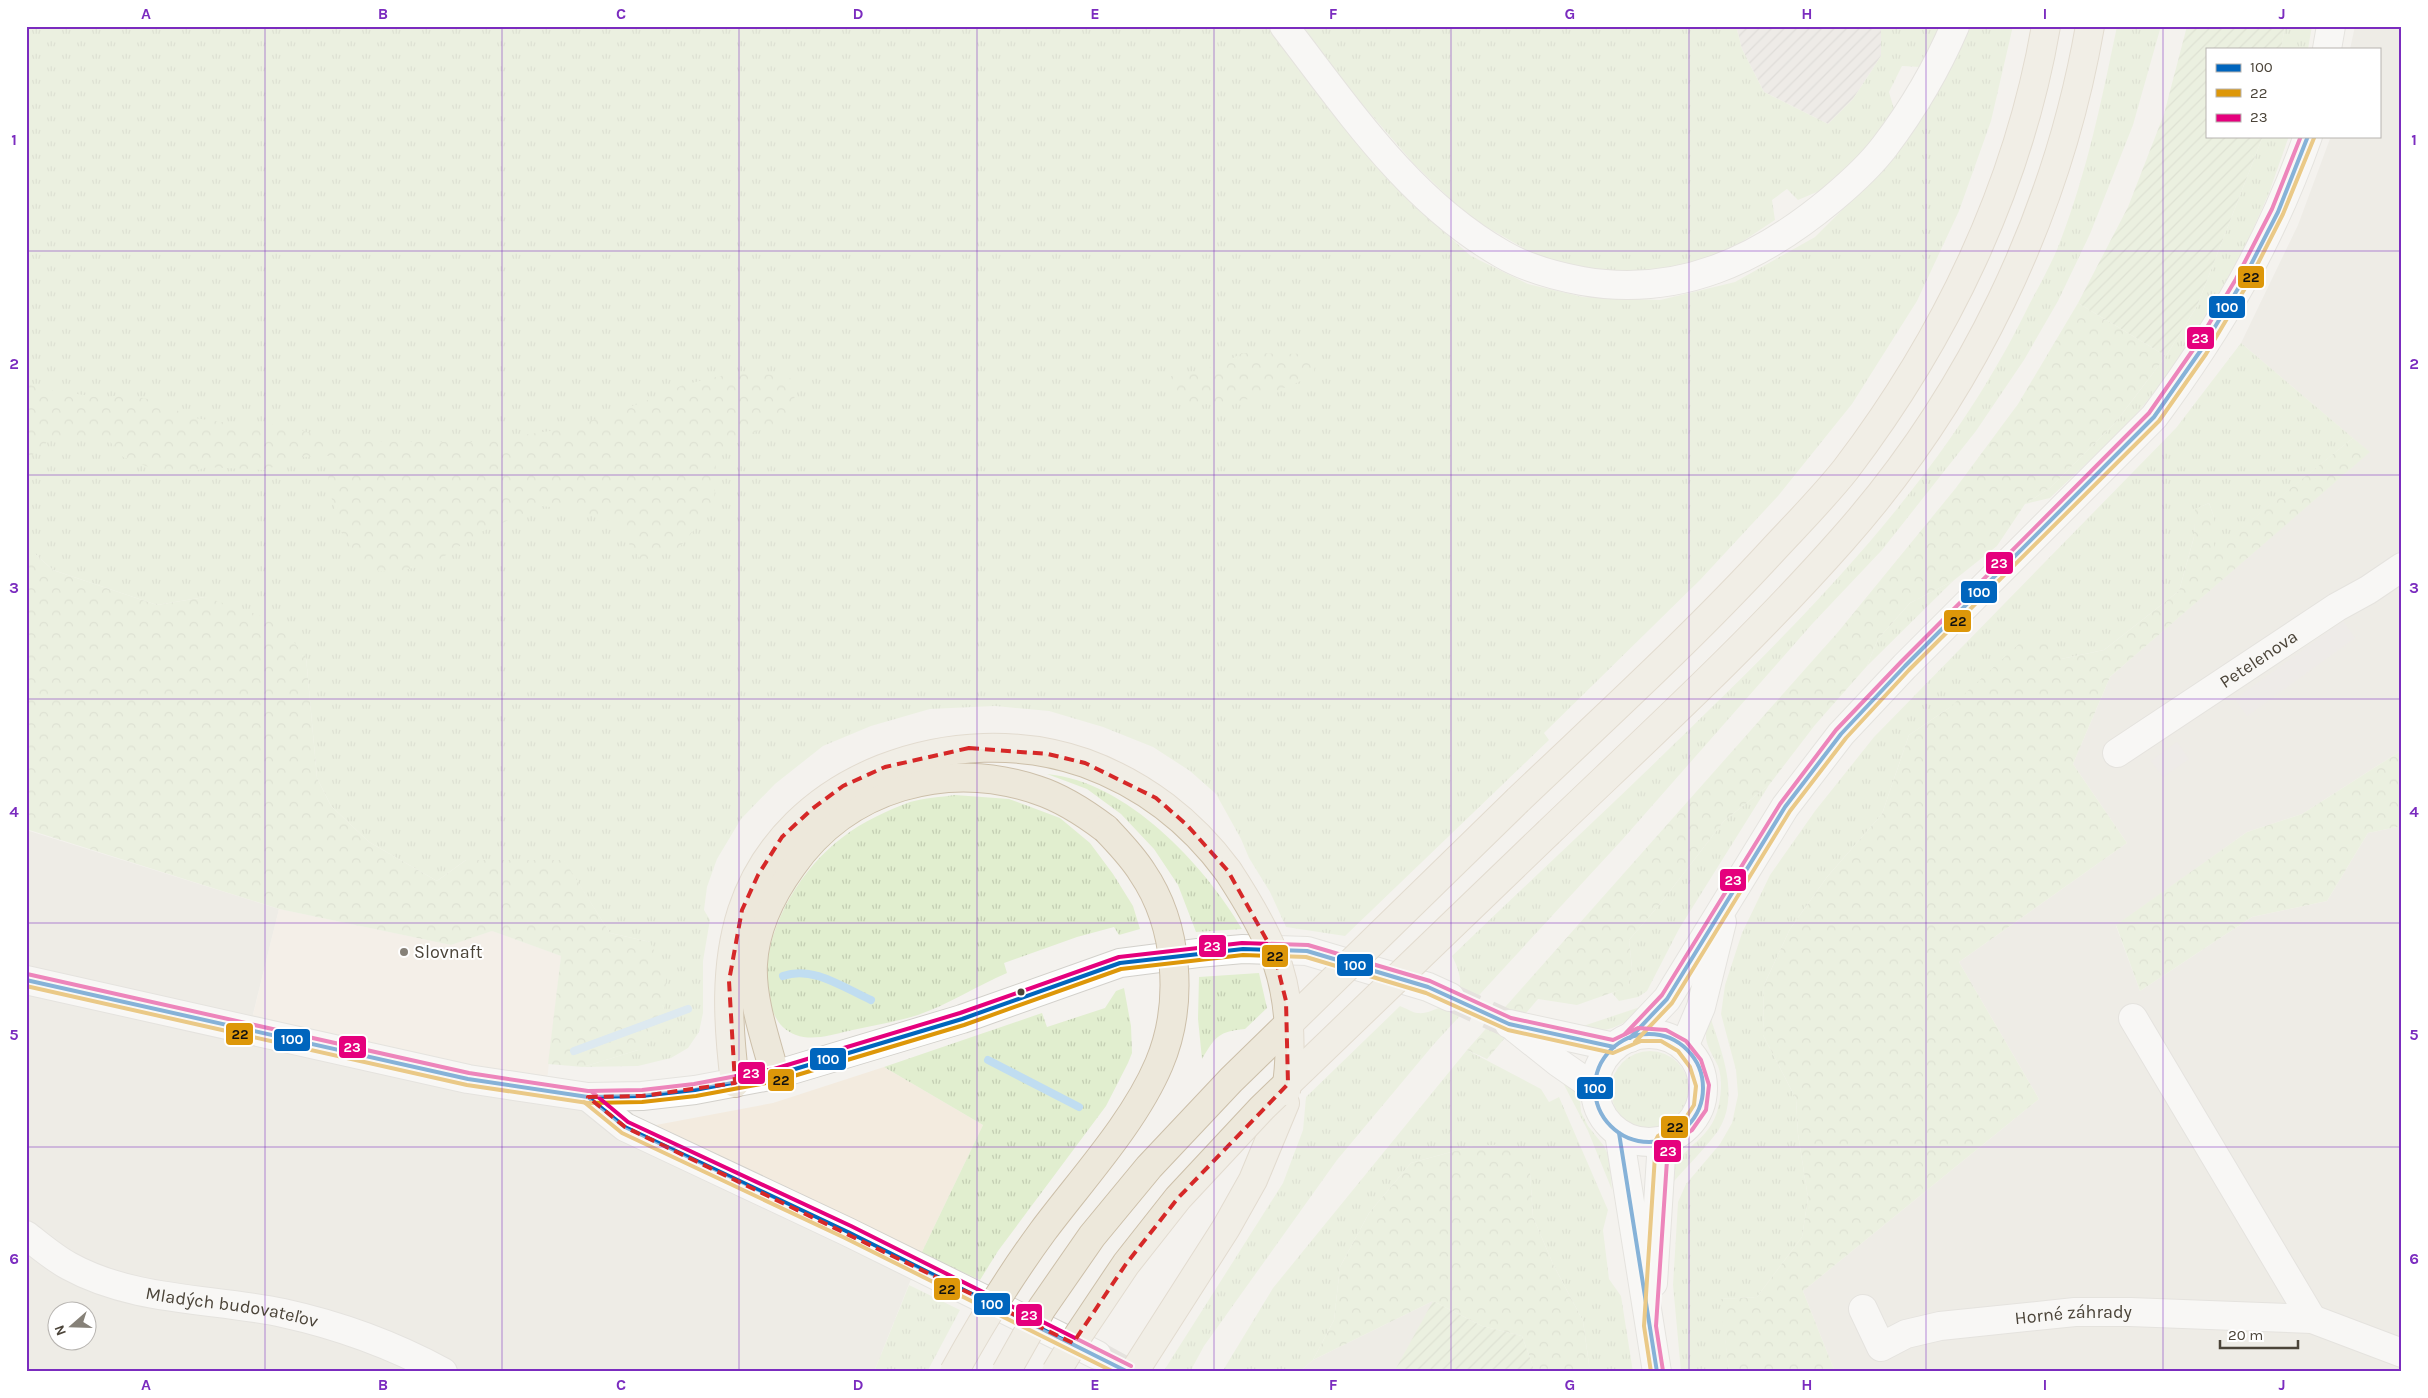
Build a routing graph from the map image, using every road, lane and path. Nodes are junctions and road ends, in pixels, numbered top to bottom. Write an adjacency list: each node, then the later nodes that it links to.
1 (1284, 26): 2 (street)
2 (1955, 26)
3 (2046, 26): 30 (highway, bridge)
4 (2090, 26): 31 (highway, bridge)
5 (2330, 26): 6 (street)
6 (2327, 48)
7 (2307, 138): 10 (street)
8 (2402, 567): 9 (street, Petelenova)
9 (2118, 753)
10 (1728, 896): 14 (street); 15 (street)
11 (26, 980): 19 (street)
12 (1450, 997): 16 (street)
13 (2133, 1018): 24 (street)
14 (1622, 1043): 15 (street); 18 (street); 18 (street)
15 (1684, 1047): 21 (street)
16 (775, 1075): 17 (street); 29 (highway, bridge)
17 (735, 1084): 19 (street); 32 (highway, bridge)
18 (1595, 1088): 20 (street)
19 (588, 1097): 27 (street)
20 (1619, 1133): 21 (street); 25 (street)
21 (1662, 1141): 25 (street)
22 (26, 1235): 28 (street, Mladých budovateľov)
23 (1863, 1309): 24 (street, Horné záhrady)
24 (2312, 1319): 26 (street, Horné záhrady)
25 (1650, 1326): 33 (street)
26 (2402, 1353)
27 (1097, 1355)
28 (443, 1372)
29 (954, 1372)
30 (1006, 1372)
31 (1056, 1372)
32 (1134, 1372)
33 (1658, 1372)

